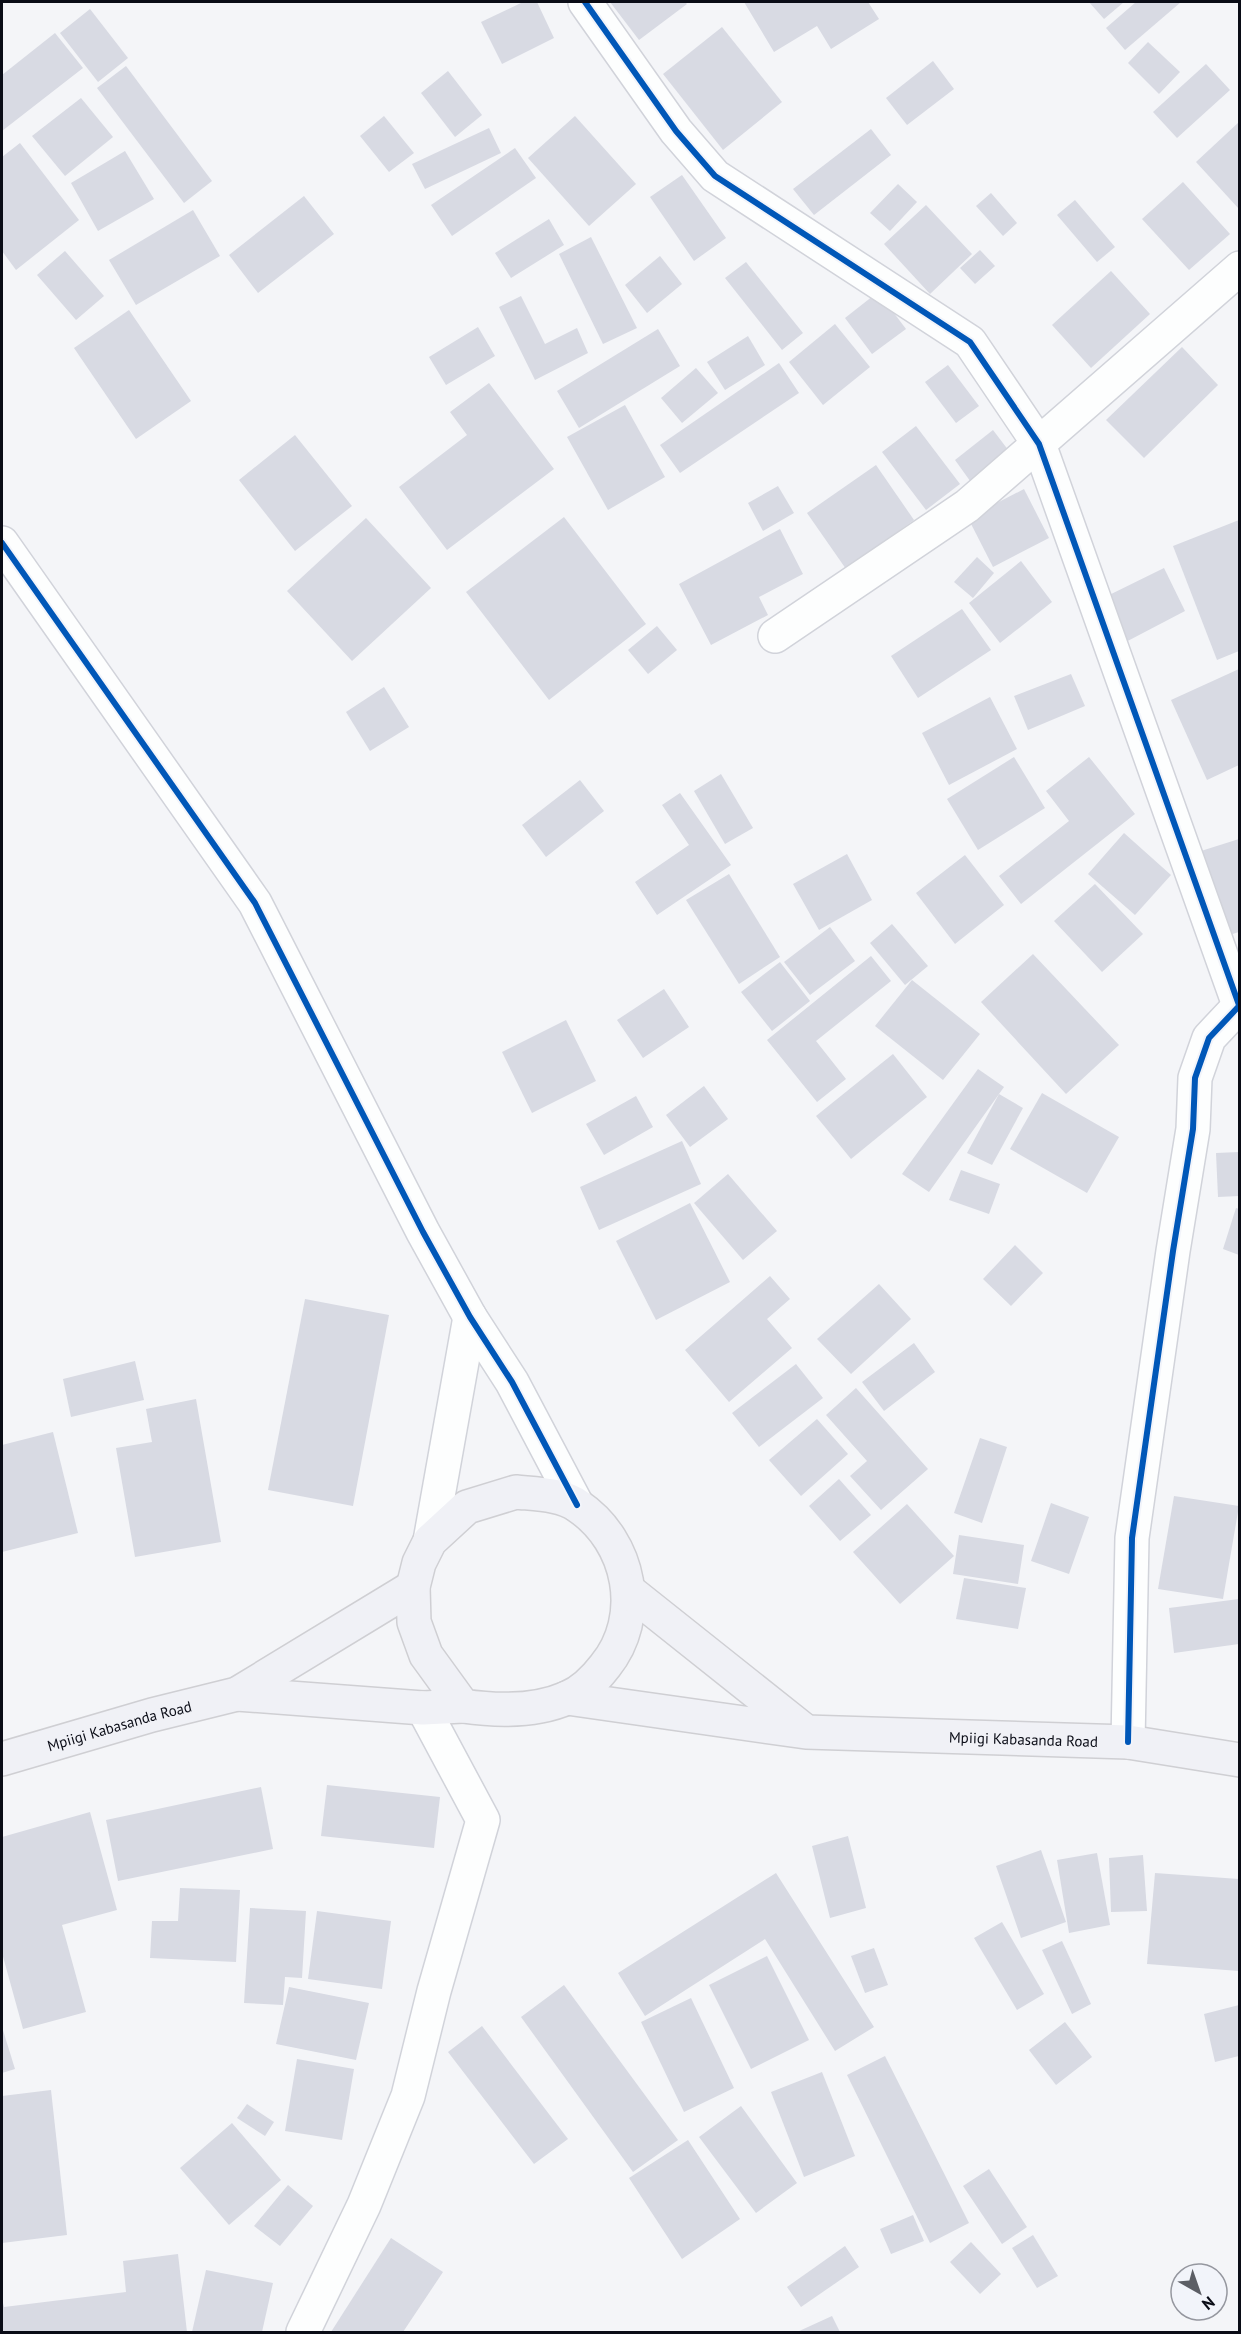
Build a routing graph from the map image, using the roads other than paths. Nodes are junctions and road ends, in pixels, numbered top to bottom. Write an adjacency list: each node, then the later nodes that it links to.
1 (585, 2): 3 (street)
2 (1239, 268): 3 (street)
3 (1039, 444): 5 (street); 6 (street)
4 (2, 543): 7 (street)
5 (775, 636)
6 (1239, 1005): 17 (street)
7 (470, 1317): 8 (street); 9 (street)
8 (577, 1505): 9 (main road); 11 (main road)
9 (430, 1541): 10 (main road)
10 (413, 1587): 12 (main road, Mpiigi Kabasanda Road); 14 (main road)
11 (629, 1591): 13 (main road); 16 (main road)
12 (237, 1694): 15 (main road, Mpiigi Kabasanda Road); 18 (main road, Mpiigi Kabasanda Road)
13 (567, 1698): 14 (main road, Mpiigi Kabasanda Road); 16 (main road, Mpiigi Kabasanda Road)
14 (463, 1706): 15 (main road, Mpiigi Kabasanda Road)
15 (423, 1708): 20 (street)
16 (806, 1732): 17 (main road, Mpiigi Kabasanda Road)
17 (1128, 1742): 19 (main road, Mpiigi Kabasanda Road)
18 (2, 1759)
19 (1239, 1760)
20 (303, 2332)

